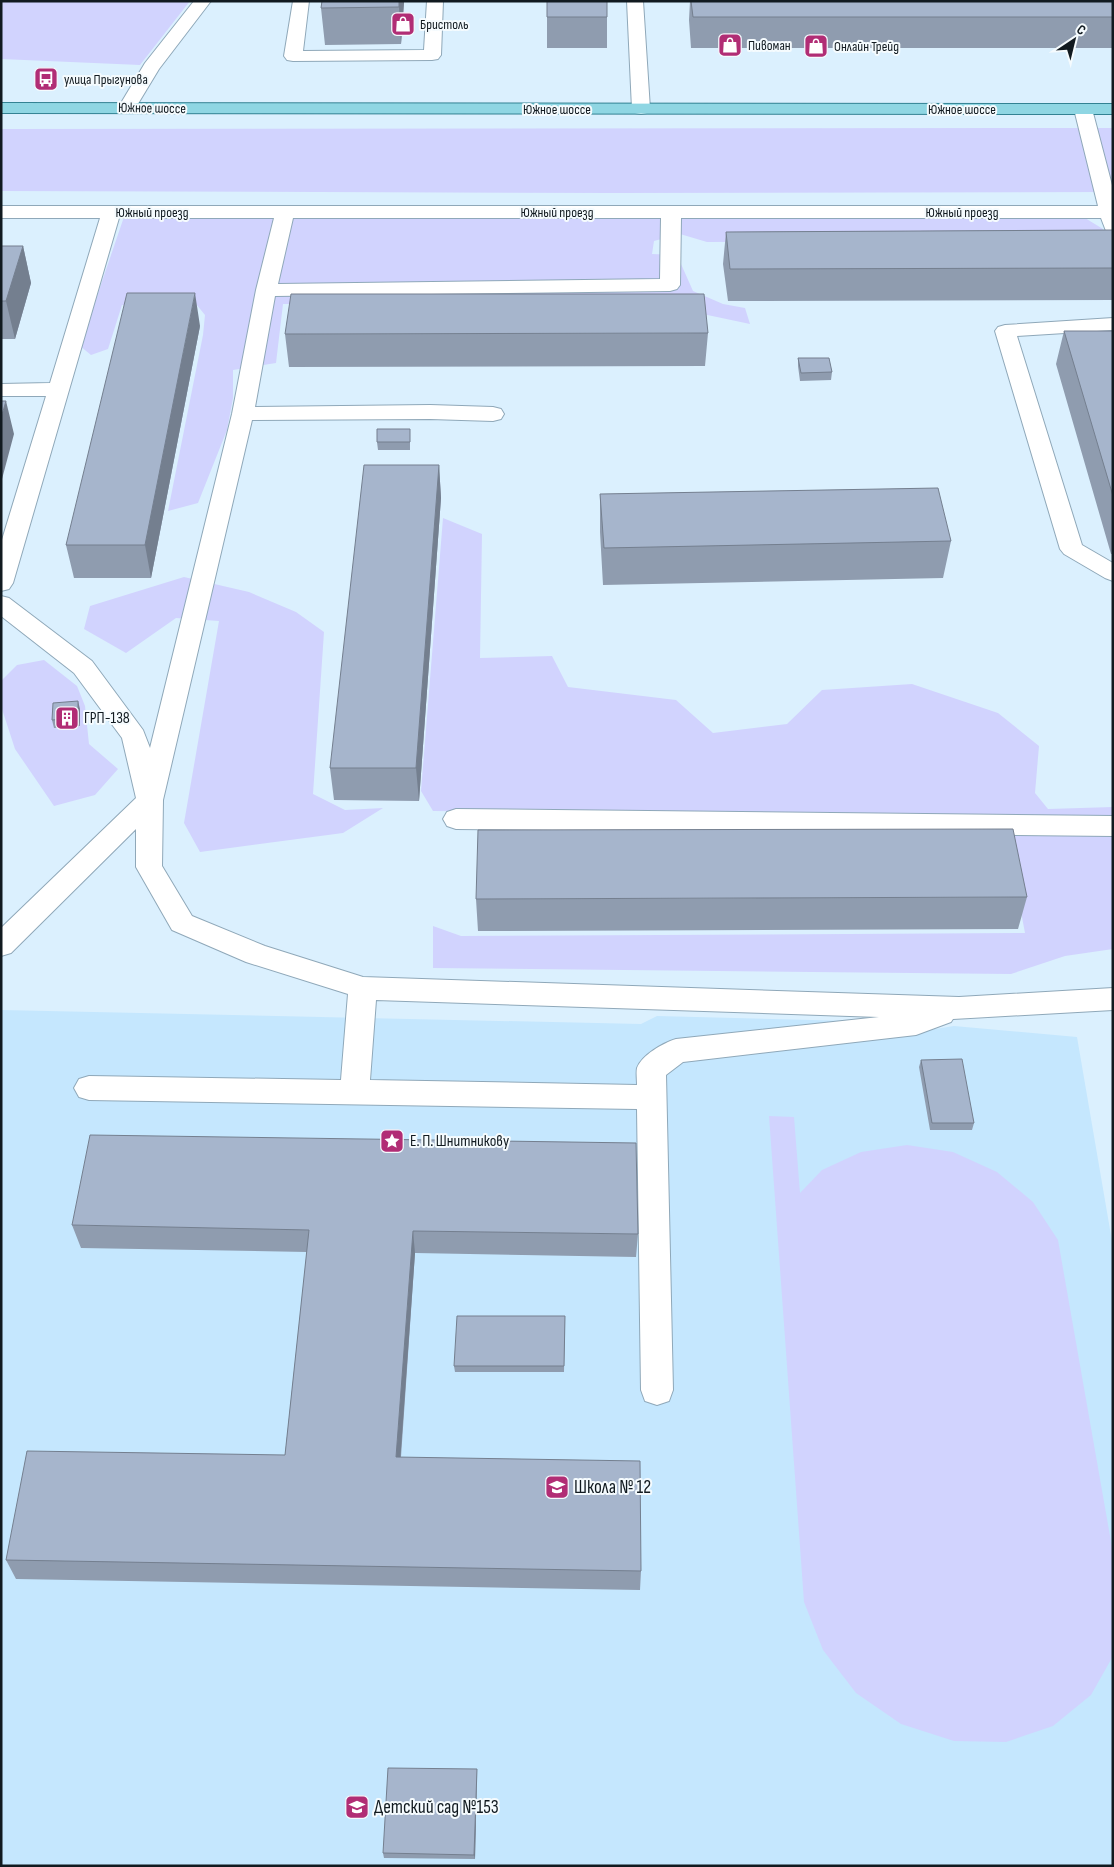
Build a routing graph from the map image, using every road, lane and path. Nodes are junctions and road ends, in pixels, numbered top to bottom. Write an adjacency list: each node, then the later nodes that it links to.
1 (203, 1): 6 (street)
2 (301, 1): 3 (street)
3 (435, 1)
4 (635, 1): 7 (street)
5 (1, 108): 6 (main road, Южное шоссе)
6 (127, 108): 7 (main road, Южное шоссе)
7 (641, 109): 8 (main road, Южное шоссе)
8 (1083, 109): 9 (main road, Южное шоссе); 14 (street)
9 (1113, 109)
10 (1, 212): 11 (street, Южный проезд)
11 (111, 212): 12 (street, Южный проезд); 17 (street)
12 (285, 212): 13 (street, Южный проезд); 15 (street)
13 (671, 212): 14 (street, Южный проезд); 15 (street)
14 (1111, 217)
15 (266, 290): 19 (street)
16 (1113, 324): 21 (street)
17 (58, 389): 18 (street); 22 (street)
18 (1, 390)
19 (243, 414): 20 (street); 24 (street)
20 (493, 414)
21 (1113, 573)
22 (1, 583)
23 (1, 604): 24 (street)
24 (150, 800): 27 (street); 28 (street)
25 (456, 819): 26 (street)
26 (1113, 826)
27 (1, 945)
28 (363, 988): 30 (street); 32 (street)
29 (1113, 999): 30 (street)
30 (959, 1008): 33 (street)
31 (88, 1088): 32 (street)
32 (355, 1092): 33 (street)
33 (652, 1096): 34 (street)
34 (657, 1390)

